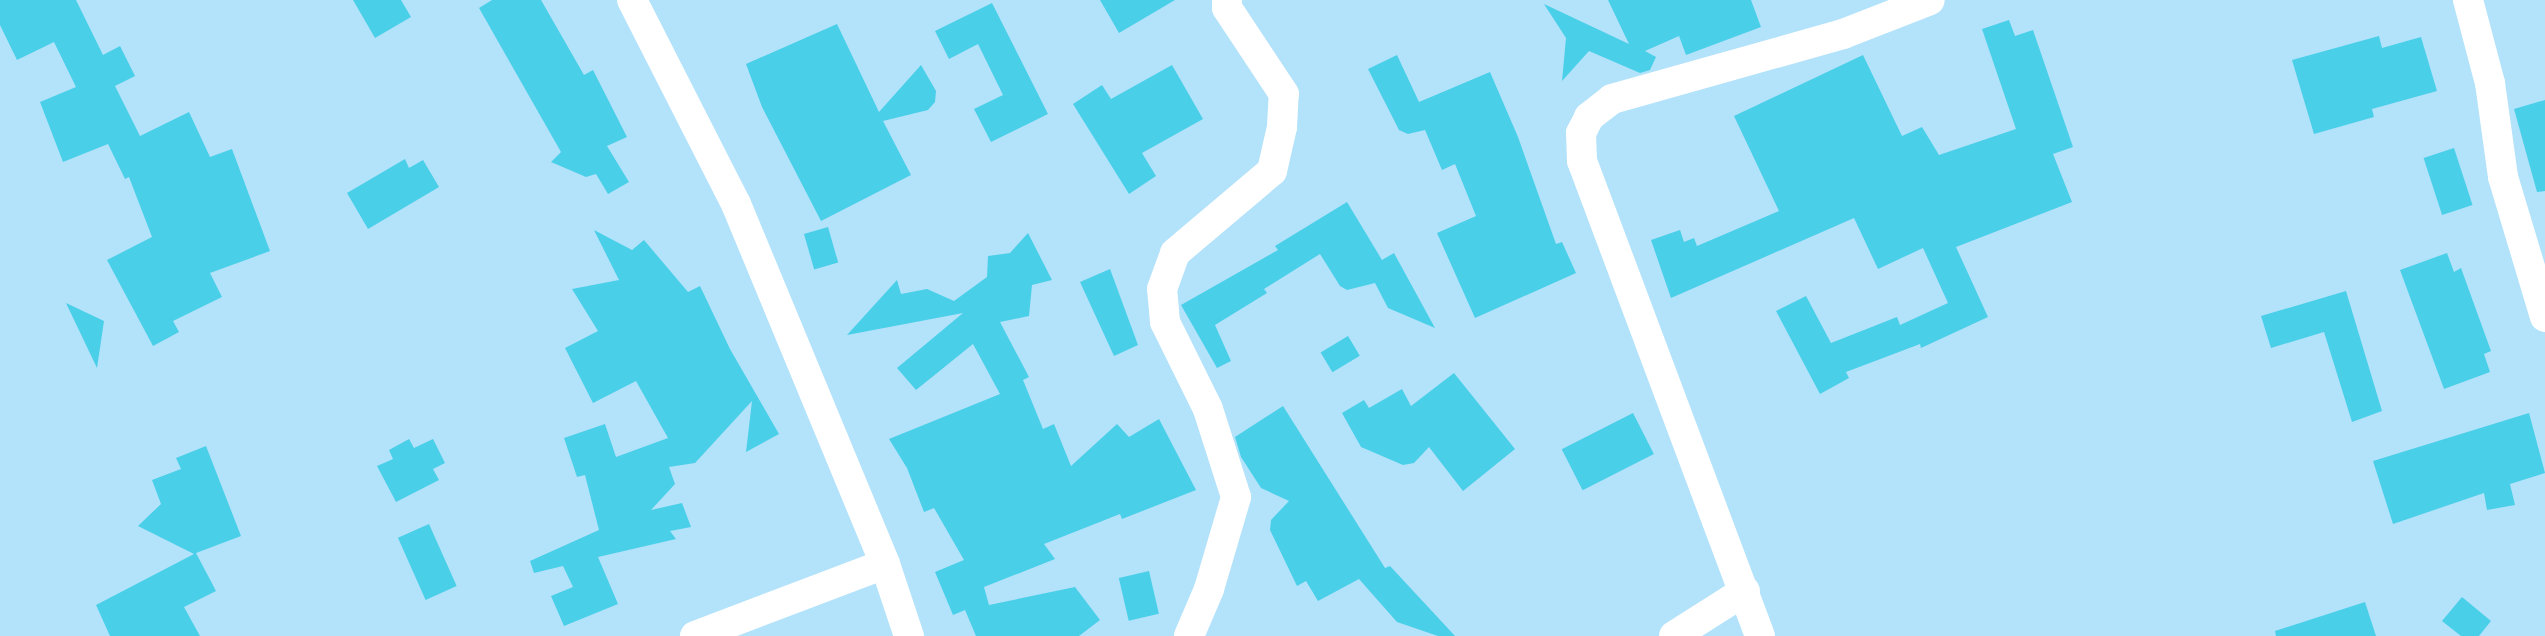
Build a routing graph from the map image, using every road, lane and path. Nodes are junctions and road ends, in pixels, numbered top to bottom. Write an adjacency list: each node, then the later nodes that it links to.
1 (632, 0): 6 (street)
2 (1227, 0): 10 (street)
3 (1930, 0): 7 (street)
4 (2468, 0): 5 (street)
5 (2545, 317)
6 (885, 564): 8 (street); 9 (street)
7 (1745, 591): 11 (street); 12 (street)
8 (695, 636)
9 (909, 636)
10 (1189, 636)
11 (1674, 636)
12 (1760, 636)

